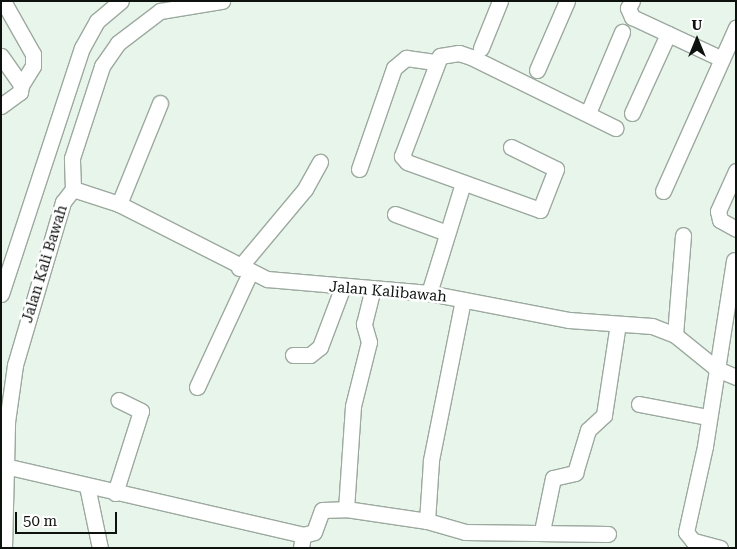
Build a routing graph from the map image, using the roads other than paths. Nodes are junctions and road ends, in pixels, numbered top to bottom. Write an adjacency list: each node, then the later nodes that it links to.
1 (3, 1): 16 (street)
2 (121, 1): 40 (street)
3 (222, 1): 6 (street)
4 (500, 1): 11 (street)
5 (566, 1): 15 (street)
6 (157, 5): 27 (street, Jalan Kali Bawah)
7 (630, 7): 10 (street)
8 (736, 28): 13 (street)
9 (622, 32): 19 (street)
10 (668, 34): 13 (street); 20 (street)
11 (481, 48)
12 (1, 56): 16 (street)
13 (728, 57): 28 (street)
14 (435, 62): 19 (street); 24 (street); 26 (street)
15 (537, 70)
16 (21, 85): 18 (street)
17 (160, 104): 29 (street)
18 (1, 106)
19 (588, 113): 21 (street)
20 (632, 113)
21 (615, 128)
22 (511, 146): 26 (street)
23 (320, 162): 35 (street)
24 (359, 169)
25 (736, 171): 31 (street)
26 (463, 183): 32 (street)
27 (73, 189): 29 (street, Jalan Kalibawah); 51 (street, Jalan Kali Bawah)
28 (663, 191)
29 (119, 204): 35 (street, Jalan Kalibawah)
30 (395, 214): 32 (street)
31 (736, 229)
32 (447, 233): 39 (street)
33 (683, 235): 43 (street)
34 (734, 260): 38 (street)
35 (245, 270): 36 (street, Jalan Kalibawah); 47 (street)
36 (343, 286): 37 (street, Jalan Kalibawah); 44 (street)
37 (373, 288): 39 (street, Jalan Kalibawah); 54 (street)
38 (733, 289): 45 (street)
39 (428, 293): 41 (street, Jalan Kalibawah)
40 (1, 294)
41 (464, 300): 42 (street, Jalan Kalibawah); 55 (street)
42 (618, 324): 43 (street, Jalan Kalibawah); 56 (street)
43 (675, 335): 45 (street, Jalan Kalibawah)
44 (293, 355)
45 (717, 369): 46 (street, Jalan Kalibawah); 50 (street)
46 (736, 377)
47 (197, 387)
48 (118, 400): 53 (street)
49 (639, 404): 50 (street)
50 (707, 417): 61 (street)
51 (6, 466): 52 (street); 59 (street, Jalan Kali Bawah)
52 (87, 486): 53 (street); 60 (street)
53 (115, 493): 58 (street)
54 (346, 509): 55 (street); 58 (street)
55 (427, 520): 56 (street)
56 (542, 531): 57 (street)
57 (608, 534)
58 (302, 541)
59 (4, 548)
60 (100, 548)
61 (720, 548)

